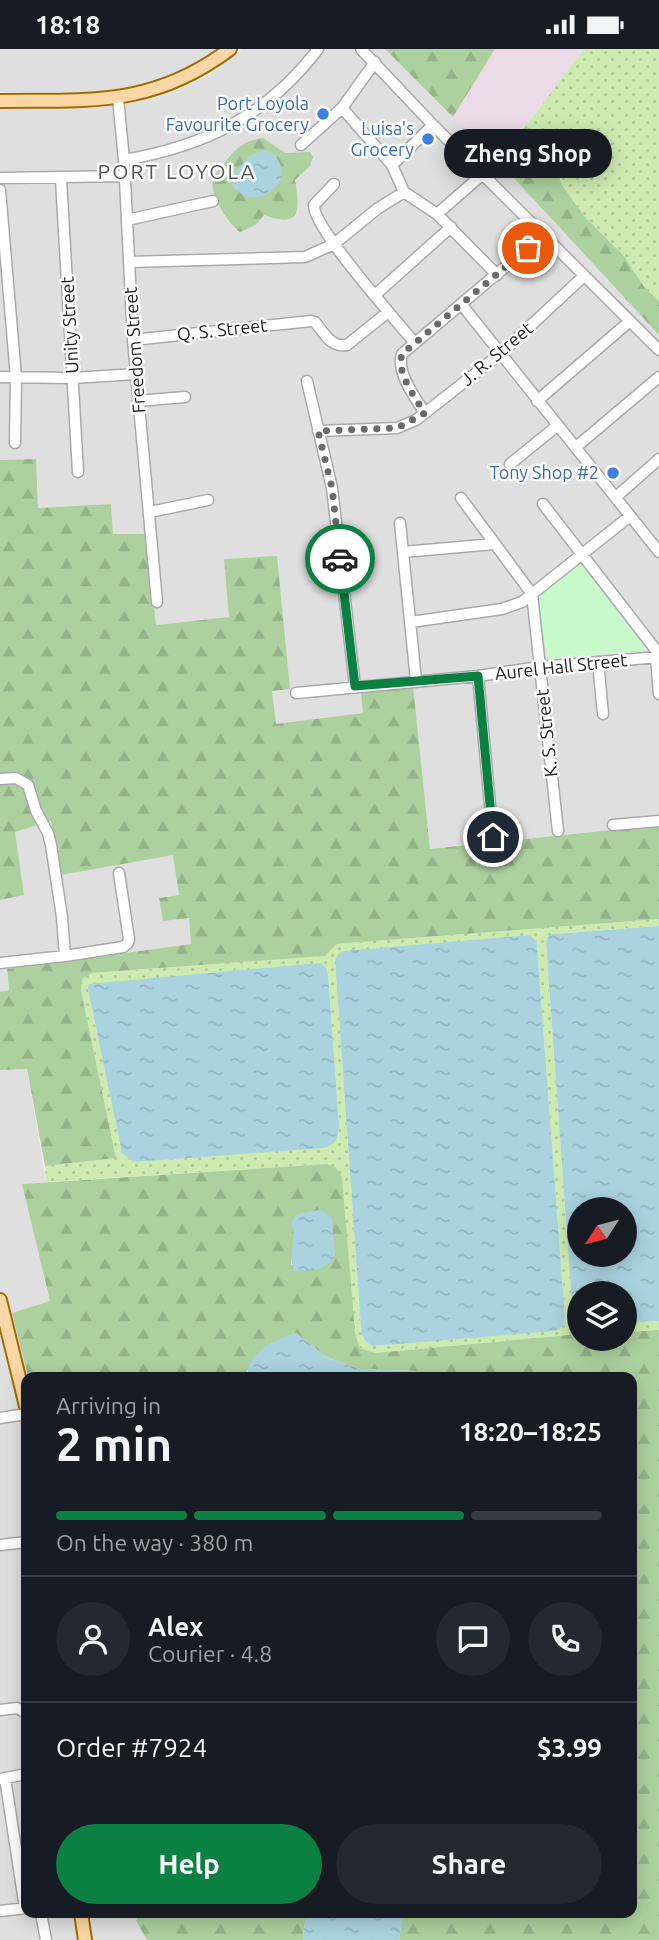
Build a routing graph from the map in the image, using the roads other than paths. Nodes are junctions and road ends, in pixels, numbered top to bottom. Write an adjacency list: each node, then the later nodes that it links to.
1 (230, 49): 5 (main road)
2 (318, 49): 10 (street)
3 (361, 49): 4 (street)
4 (375, 62): 7 (street); 8 (street)
5 (118, 98): 6 (main road); 10 (street, Freedom Street)
6 (0, 101)
7 (342, 108): 9 (street); 11 (street)
8 (433, 125): 11 (street); 12 (street)
9 (302, 145)
10 (124, 160): 13 (street, Freedom Street)
11 (392, 165): 18 (street)
12 (483, 174): 20 (street); 23 (street)
13 (124, 176): 15 (street); 21 (street, Freedom Street)
14 (0, 179): 15 (street)
15 (61, 179): 40 (street, Unity Street)
16 (334, 184): 24 (street)
17 (0, 190): 38 (street)
18 (404, 192): 20 (street); 24 (street)
19 (213, 201): 21 (street)
20 (437, 214): 22 (street)
21 (127, 221): 25 (street, Freedom Street)
22 (451, 227): 26 (street); 28 (street)
23 (543, 235): 26 (street); 27 (street)
24 (334, 244): 25 (street); 28 (street)
25 (129, 262): 32 (street, Freedom Street)
26 (497, 275): 29 (street)
27 (584, 276): 31 (street); 35 (street, J. R. Street)
28 (375, 295): 30 (street)
29 (462, 305): 33 (street); 35 (street)
30 (388, 312): 32 (street, Q. S. Street); 33 (street)
31 (629, 321): 34 (street); 44 (street)
32 (133, 340): 36 (street, Freedom Street)
33 (414, 342): 45 (street)
34 (659, 350)
35 (500, 354): 44 (street); 45 (street, J. R. Street)
36 (136, 374): 40 (street); 43 (street, Freedom Street)
37 (0, 377): 38 (street)
38 (16, 377): 40 (street); 48 (street)
39 (659, 377): 49 (street)
40 (73, 378): 52 (street, Unity Street)
41 (307, 381): 47 (street)
42 (185, 397): 43 (street)
43 (138, 401): 57 (street, Freedom Street)
44 (537, 401): 46 (street)
45 (425, 413): 47 (street, J. R. Street)
46 (557, 426): 49 (street); 51 (street)
47 (318, 431): 72 (street)
48 (15, 443)
49 (576, 447): 53 (street)
50 (659, 459): 53 (street)
51 (510, 464)
52 (78, 472)
53 (616, 497): 58 (street)
54 (461, 498): 60 (street)
55 (208, 500): 57 (street)
56 (543, 504): 63 (street)
57 (150, 512): 65 (street, Freedom Street)
58 (630, 516): 61 (street); 63 (street)
59 (400, 523): 62 (street)
60 (494, 544): 62 (street); 64 (street)
61 (657, 545)
62 (403, 552): 66 (street)
63 (580, 555): 64 (street); 67 (street)
64 (532, 594): 66 (street); 69 (street, K. S. Street)
65 (157, 602)
66 (411, 622): 71 (street)
67 (658, 656): 68 (street, Aurel Hall Street); 74 (street)
68 (598, 662): 69 (street, Aurel Hall Street); 75 (street)
69 (540, 667): 70 (street, Aurel Hall Street); 79 (street, K. S. Street)
70 (478, 676): 71 (street, Aurel Hall Street); 80 (street)
71 (416, 680): 72 (street, Aurel Hall Street)
72 (355, 686): 73 (street, Aurel Hall Street)
73 (296, 693)
74 (659, 694)
75 (603, 714)
76 (0, 779): 82 (street)
77 (659, 821): 78 (street)
78 (614, 825)
79 (558, 831)
80 (493, 837)
81 (119, 873): 82 (street)
82 (65, 956): 83 (street)
83 (0, 963)
84 (0, 1300): 85 (main road)
85 (7, 1353): 86 (main road)
86 (21, 1392)
87 (21, 1415): 88 (street)
88 (0, 1418)
89 (21, 1543): 90 (street)
90 (0, 1545)
91 (0, 1710): 92 (street)
92 (21, 1710)
93 (21, 1775): 94 (street)
94 (2, 1779): 95 (street)
95 (21, 1886)
96 (21, 1909): 97 (street)
97 (0, 1912)
98 (42, 1918): 100 (street)
99 (82, 1918): 101 (main road)
100 (46, 1940)
101 (85, 1940)

